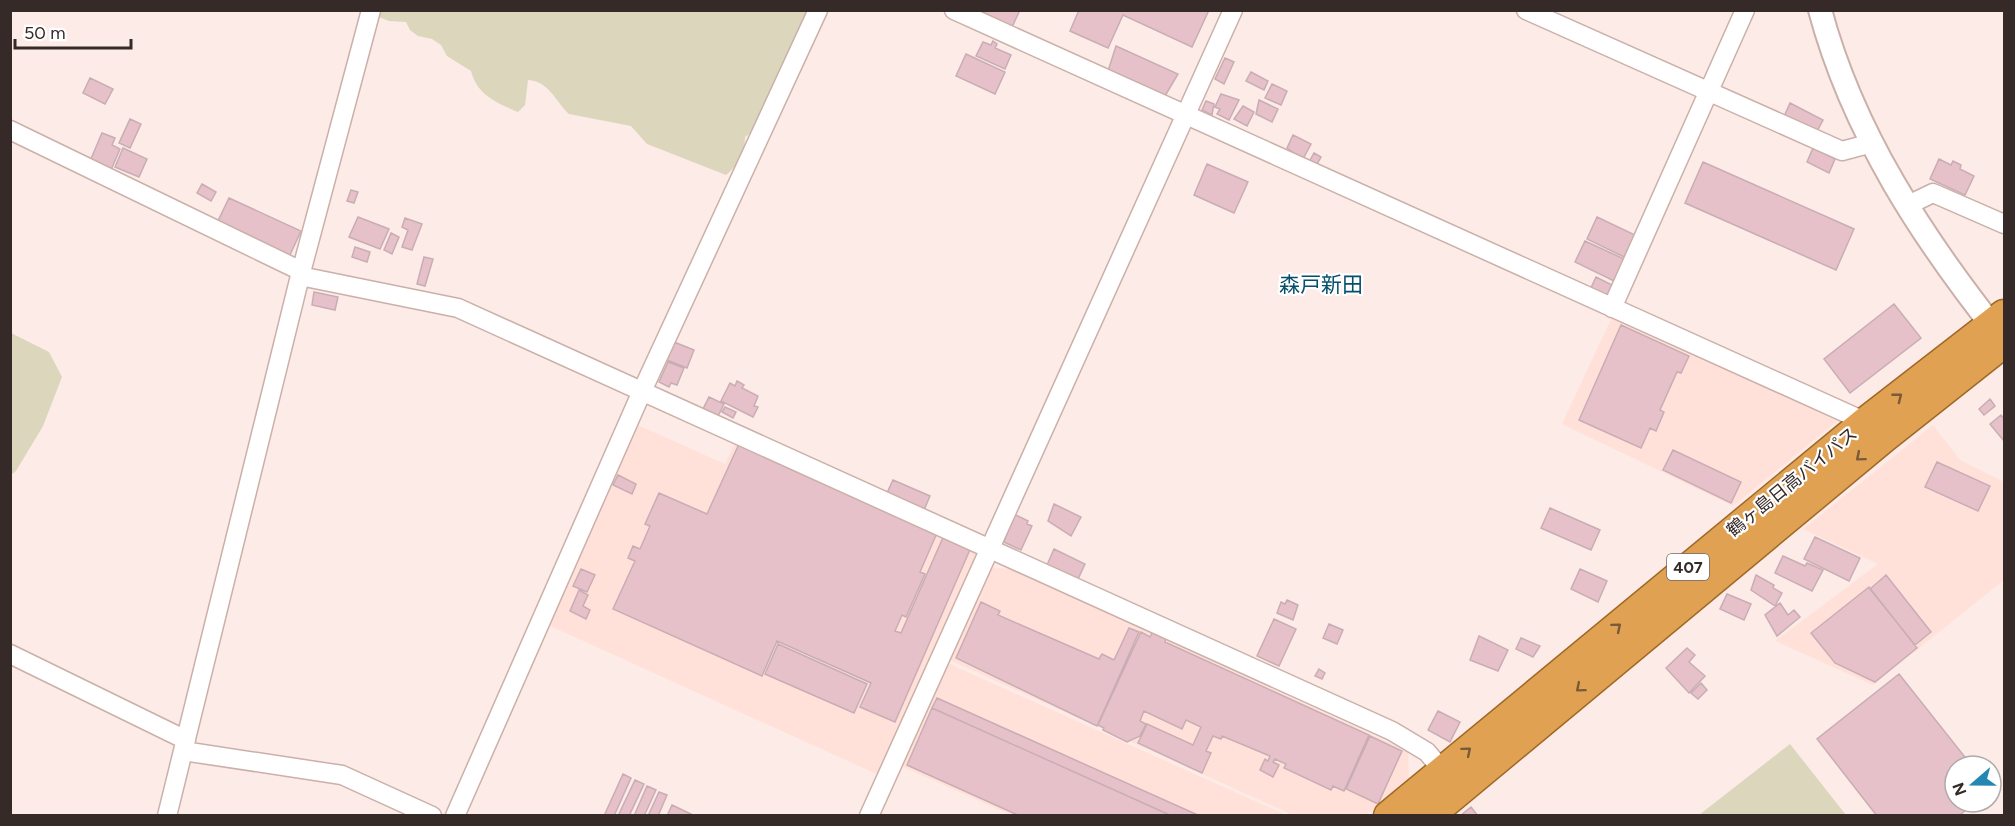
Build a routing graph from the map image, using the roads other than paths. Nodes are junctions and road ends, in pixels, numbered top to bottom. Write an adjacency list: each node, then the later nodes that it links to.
1 (371, 10): 14 (street)
2 (818, 10): 17 (street)
3 (954, 10): 9 (street)
4 (1233, 10): 9 (street)
5 (1526, 10): 8 (street)
6 (1745, 10): 8 (street)
7 (1820, 10): 11 (street)
8 (1709, 94): 11 (street); 15 (street)
9 (1185, 116): 15 (street); 19 (street)
10 (10, 130): 14 (street)
11 (1872, 143): 12 (street)
12 (1906, 206): 13 (street); 16 (street)
13 (2004, 224)
14 (300, 273): 17 (street); 21 (street)
15 (1612, 308): 18 (street)
16 (2001, 331): 18 (highway, 鶴ヶ島日高バイパス / 407, one-way to 16); 22 (highway, 鶴ヶ島日高バイパス / 407, one-way to 22)
17 (643, 389): 19 (street); 25 (street)
18 (1866, 422): 22 (highway, 鶴ヶ島日高バイパス / 407, one-way to 18)
19 (989, 546): 22 (street); 26 (street)
20 (10, 654): 21 (street)
21 (184, 745): 23 (street); 24 (street)
22 (1451, 779): 27 (highway, 鶴ヶ島日高バイパス / 407); 28 (highway, 鶴ヶ島日高バイパス / 407)
23 (167, 816)
24 (432, 816)
25 (455, 816)
26 (869, 816)
27 (1389, 816)
28 (1428, 816)

